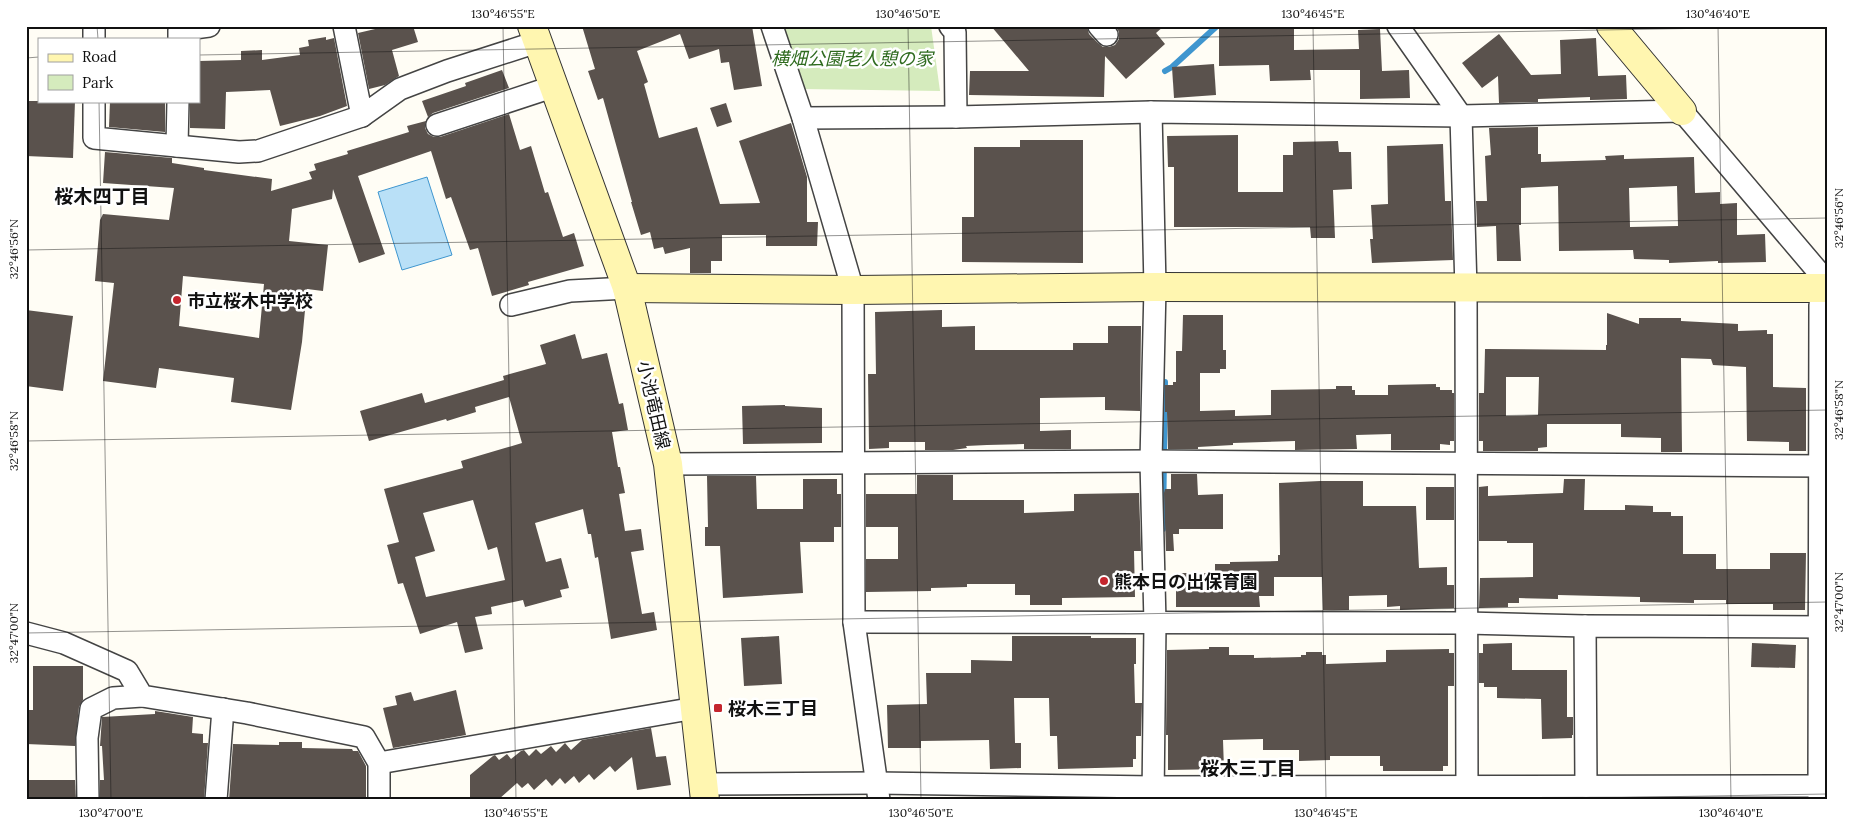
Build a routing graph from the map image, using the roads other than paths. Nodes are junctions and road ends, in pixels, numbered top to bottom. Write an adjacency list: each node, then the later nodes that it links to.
1 (209, 26): 8 (street)
2 (344, 26): 14 (street)
3 (772, 26): 17 (street)
4 (1398, 26): 15 (street)
5 (1611, 26): 12 (street)
6 (955, 28): 16 (street)
7 (534, 34): 9 (street, 小池竜田線); 14 (street)
8 (178, 38)
9 (552, 87): 18 (street); 22 (street, 小池竜田線)
10 (94, 102): 19 (street)
11 (178, 102): 19 (street)
12 (1682, 111): 15 (street); 20 (street)
13 (1151, 112): 15 (street); 16 (street); 21 (street)
14 (362, 116): 19 (street)
15 (1461, 116): 23 (street)
16 (956, 117): 17 (street)
17 (803, 118): 25 (street)
18 (437, 125)
19 (178, 146)
20 (1827, 282)
21 (1155, 287): 23 (street); 25 (street); 28 (street)
22 (627, 288): 25 (street); 27 (street); 30 (street, 小池竜田線)
23 (1466, 288): 24 (street); 31 (street)
24 (1827, 288)
25 (853, 290): 29 (street)
26 (1827, 296): 32 (street)
27 (511, 305)
28 (1151, 461): 29 (street); 31 (street); 34 (street)
29 (854, 462): 30 (street); 33 (street)
30 (668, 464): 40 (street, 小池竜田線)
31 (1465, 464): 32 (street); 35 (street)
32 (1823, 466): 37 (street)
33 (854, 622): 34 (street); 44 (street)
34 (1154, 623): 35 (street); 47 (street)
35 (1466, 623): 36 (street); 49 (street)
36 (1585, 626): 37 (street); 43 (street)
37 (1823, 627): 45 (street)
38 (26, 633): 39 (street)
39 (142, 696): 41 (street); 50 (street)
40 (695, 708): 42 (street); 46 (street, 小池竜田線)
41 (223, 709): 42 (street); 51 (street)
42 (379, 763): 52 (street)
43 (1586, 786): 45 (street); 49 (street)
44 (877, 791): 46 (street); 47 (street)
45 (1821, 791)
46 (704, 792)
47 (1153, 793): 48 (street)
48 (1350, 793): 49 (street)
49 (1467, 793)
50 (88, 800)
51 (216, 800)
52 (379, 800)

